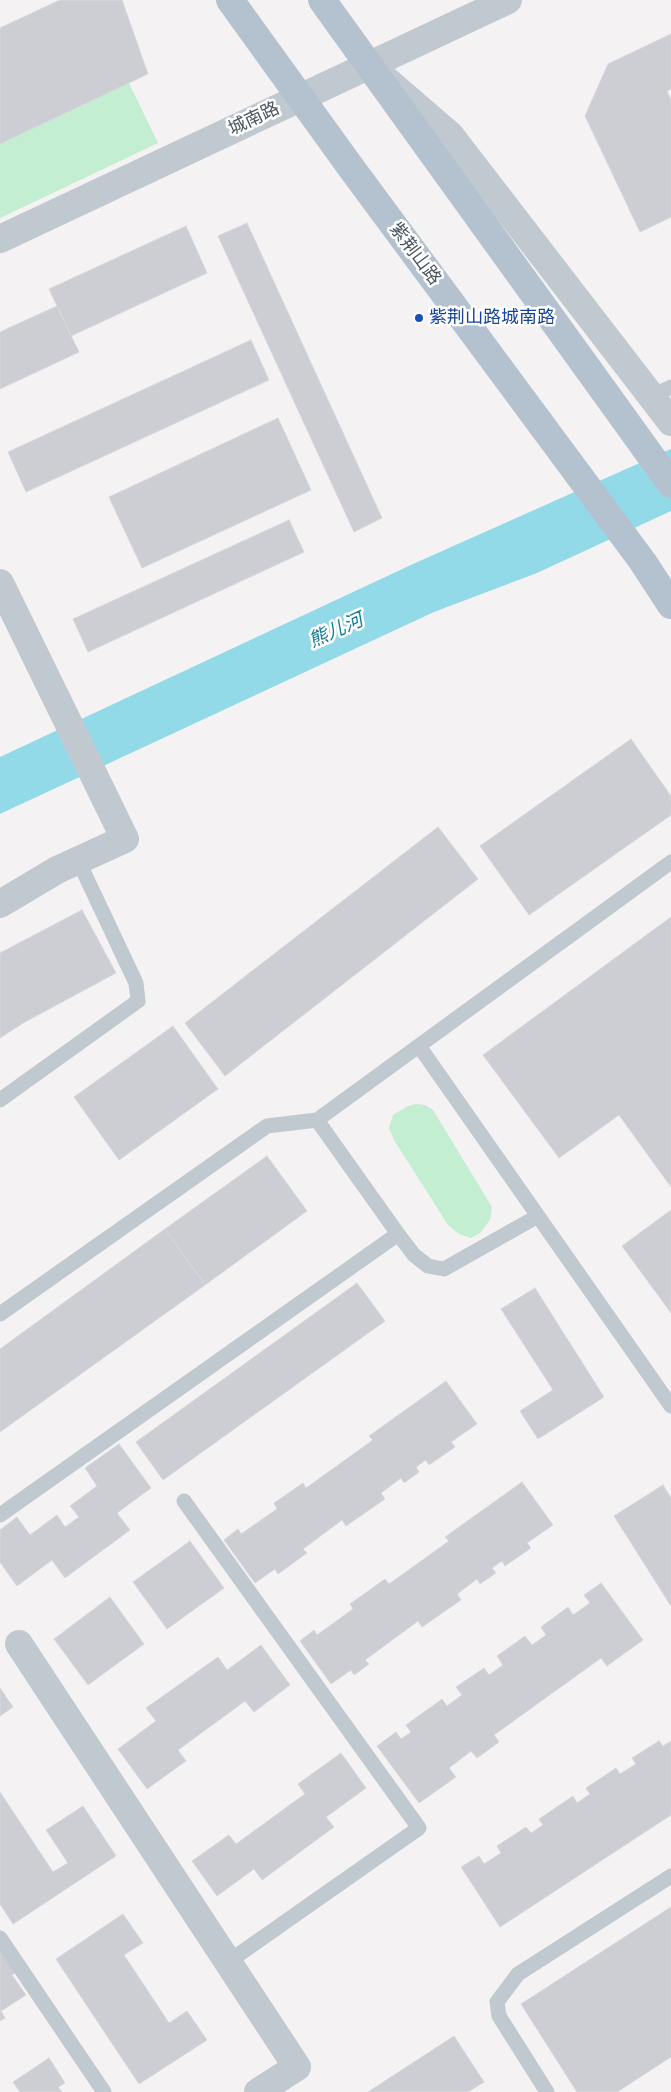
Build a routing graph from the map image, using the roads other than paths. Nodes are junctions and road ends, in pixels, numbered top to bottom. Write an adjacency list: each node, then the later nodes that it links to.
1 (230, 0): 5 (main road, 紫荆山路)
2 (322, 0): 4 (main road)
3 (508, 0): 4 (street, 城南路)
4 (370, 65): 5 (street, 城南路); 7 (street); 9 (main road)
5 (300, 98): 6 (street, 城南路); 11 (main road, 紫荆山路)
6 (0, 239)
7 (661, 392): 8 (street)
8 (671, 422)
9 (671, 484)
10 (0, 583): 12 (street)
11 (671, 605)
12 (78, 860): 14 (street); 16 (lane)
13 (671, 862): 15 (lane)
14 (0, 904)
15 (419, 1046): 17 (lane); 18 (lane)
16 (0, 1100)
17 (317, 1120): 19 (lane); 20 (lane)
18 (538, 1216): 19 (lane); 21 (lane)
19 (398, 1234): 23 (lane)
20 (0, 1314)
21 (671, 1406)
22 (184, 1501): 27 (lane)
23 (0, 1515)
24 (19, 1644): 27 (street)
25 (671, 1876): 30 (lane)
26 (0, 1938): 28 (lane)
27 (228, 1962): 29 (street)
28 (104, 2092)
29 (258, 2092)
30 (547, 2092)

